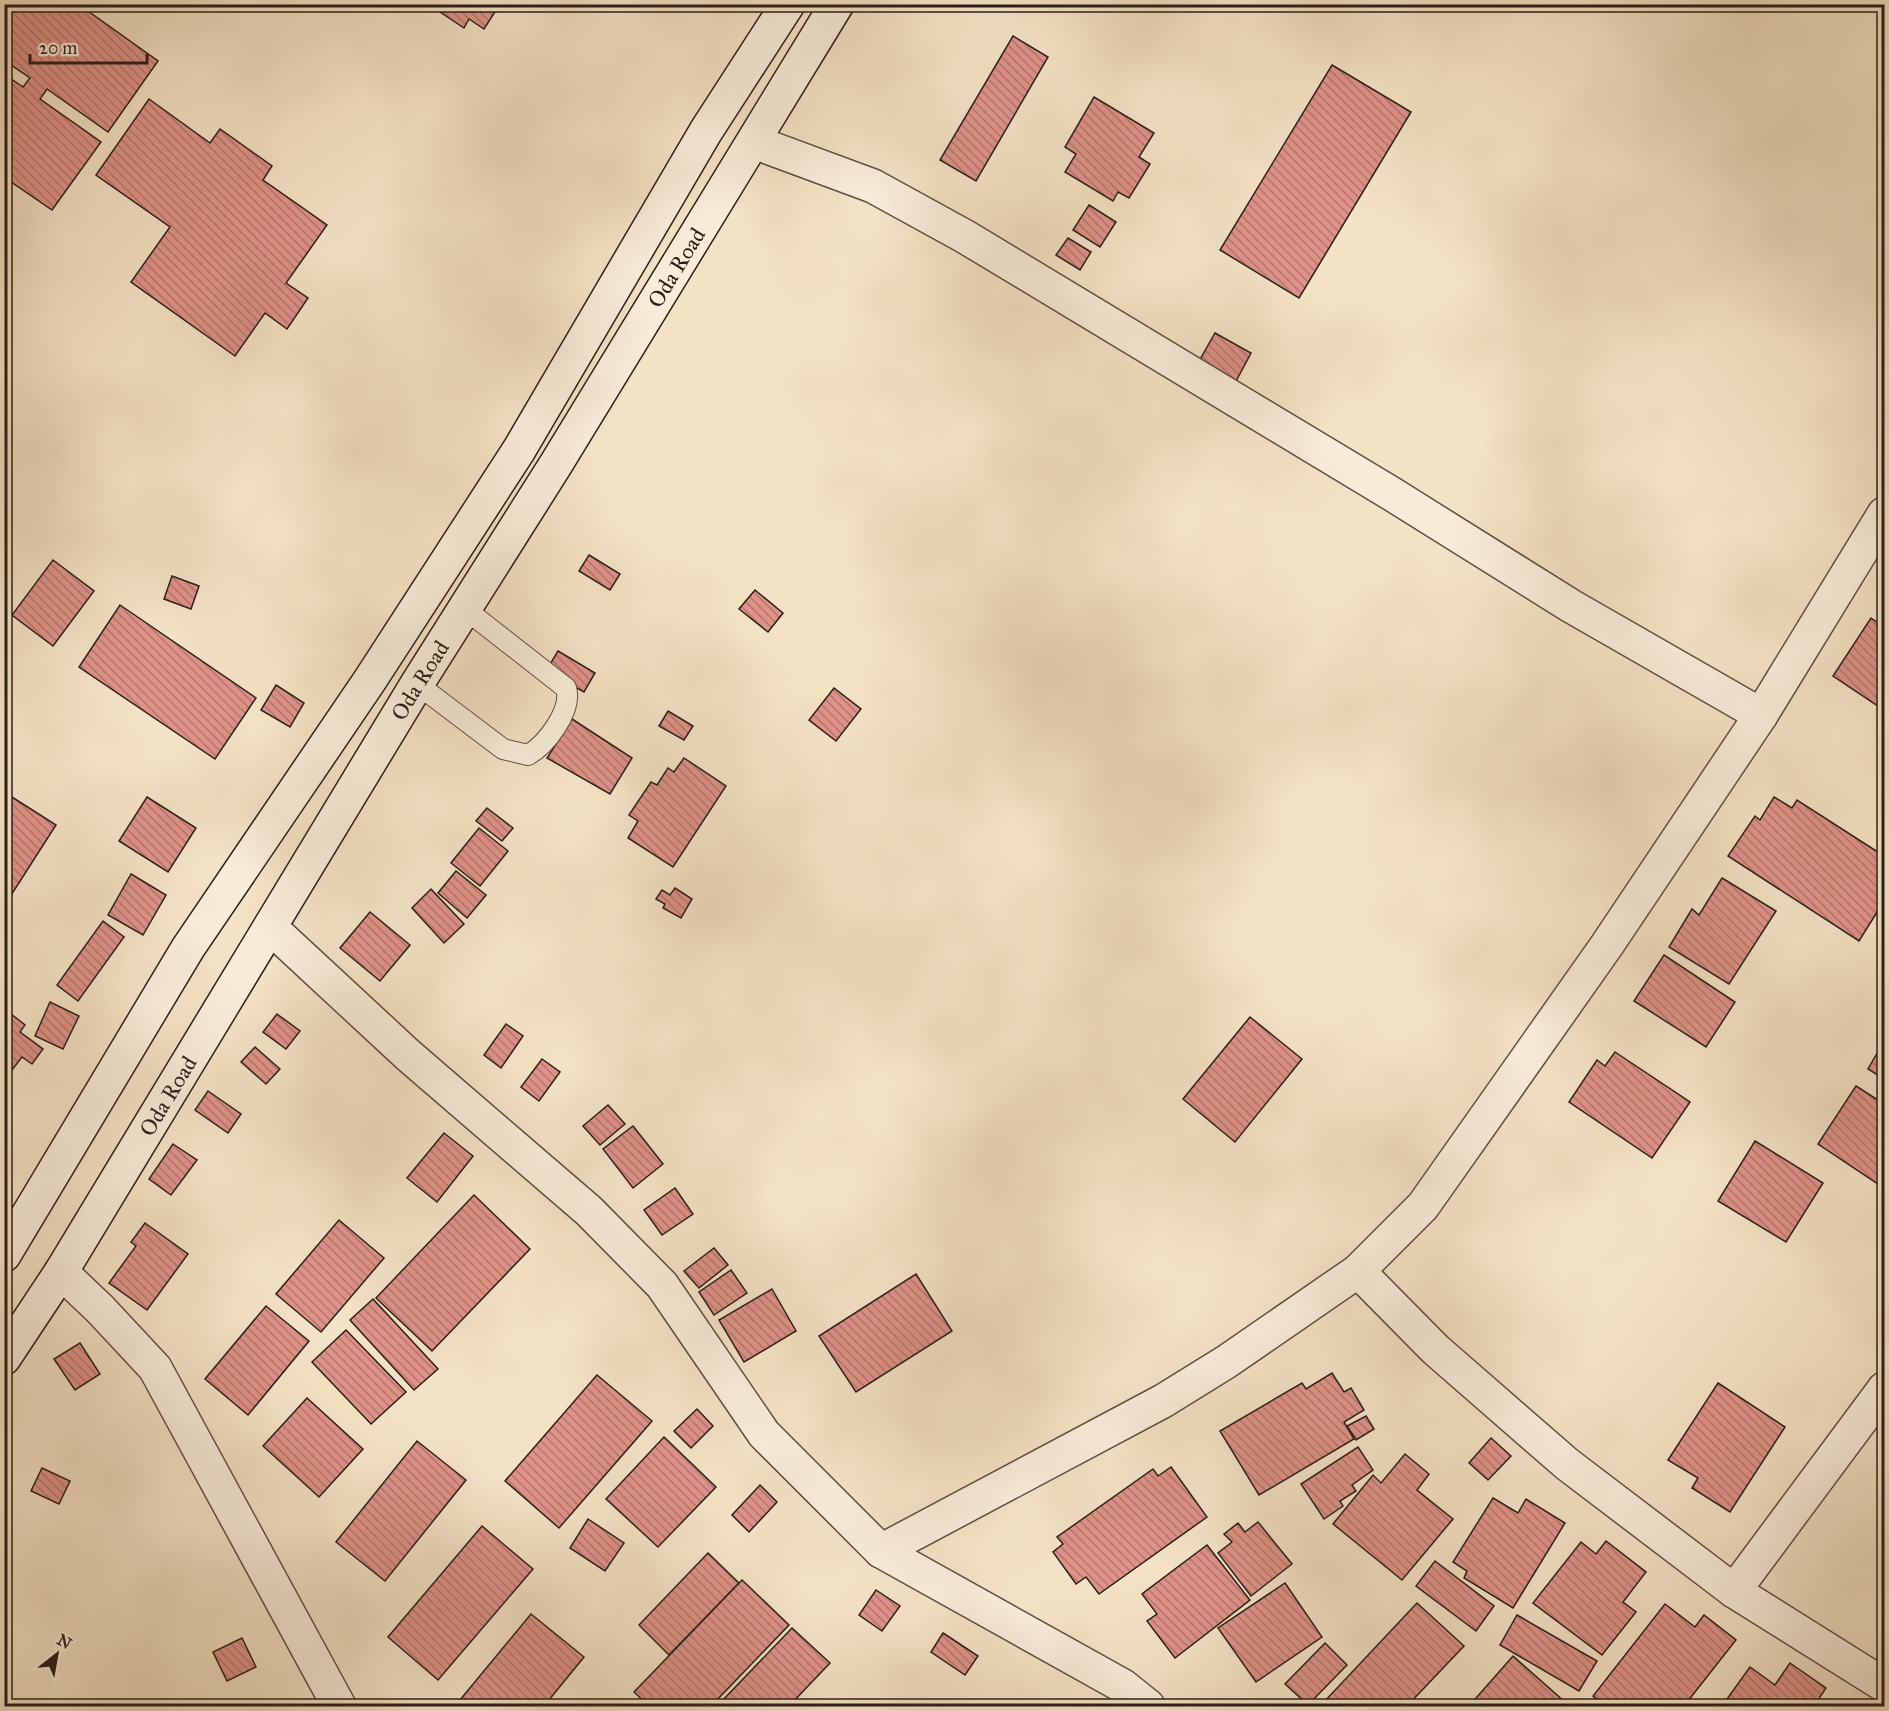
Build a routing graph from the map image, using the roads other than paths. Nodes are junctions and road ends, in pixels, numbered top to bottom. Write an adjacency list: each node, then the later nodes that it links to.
1 (788, 4): 9 (street, Oda Road)
2 (837, 4): 3 (street, Oda Road)
3 (754, 142): 5 (street, Oda Road); 7 (street)
4 (1884, 514): 7 (street)
5 (465, 609): 6 (street, Oda Road); 6 (lane)
6 (417, 684): 8 (street, Oda Road)
7 (1761, 715): 10 (street)
8 (270, 927): 11 (street, Oda Road); 14 (street)
9 (7, 1244)
10 (1359, 1270): 14 (street); 15 (street)
11 (61, 1272): 12 (street, Oda Road); 17 (street)
12 (4, 1358)
13 (1884, 1389): 15 (street)
14 (881, 1551): 18 (street)
15 (1734, 1591): 16 (street)
16 (1884, 1685)
17 (339, 1707)
18 (1148, 1707)

